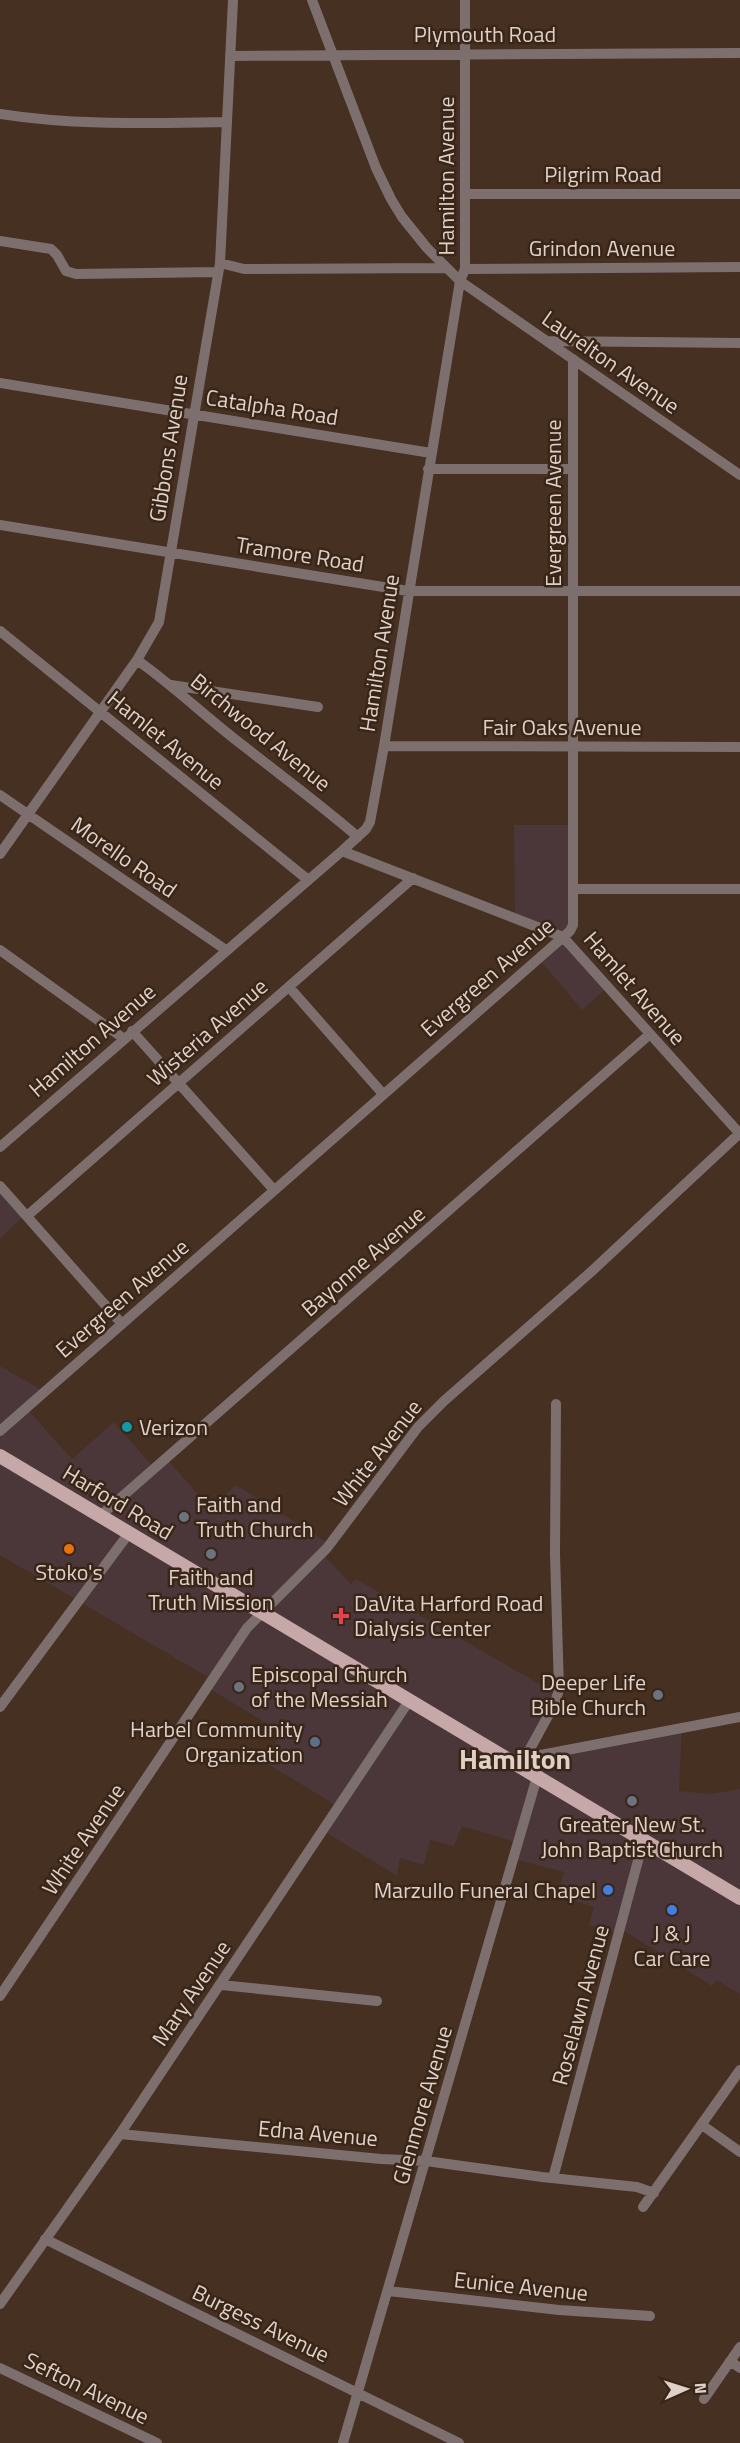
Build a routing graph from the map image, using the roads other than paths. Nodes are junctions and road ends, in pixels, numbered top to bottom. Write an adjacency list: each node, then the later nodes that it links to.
1 (233, 0): 7 (street, Gibbons Avenue)
2 (312, 0): 6 (street, Laurelton Avenue)
3 (465, 0): 4 (street, Hamilton Avenue)
4 (465, 53): 5 (street, Plymouth Road); 6 (street, Plymouth Road); 11 (street, Hamilton Avenue)
5 (740, 53)
6 (333, 54): 7 (street, Plymouth Road); 15 (street, Laurelton Avenue)
7 (230, 56): 9 (street, Gibbons Avenue)
8 (0, 114): 9 (street)
9 (227, 122): 14 (street, Gibbons Avenue)
10 (740, 194): 11 (street, Pilgrim Road)
11 (466, 195): 16 (street, Hamilton Avenue)
12 (0, 241): 14 (street)
13 (740, 267): 16 (street, Grindon Avenue)
14 (219, 268): 15 (street); 22 (street, Gibbons Avenue)
15 (445, 268): 17 (street, Laurelton Avenue)
16 (465, 269): 17 (street, Hamilton Avenue)
17 (460, 281): 18 (street, Laurelton Avenue); 23 (street, Hamilton Avenue)
18 (547, 341): 19 (street); 20 (street, Laurelton Avenue)
19 (740, 343)
20 (573, 359): 25 (street, Evergreen Avenue); 26 (street, Laurelton Avenue)
21 (0, 383): 22 (street, Catalpha Road)
22 (193, 414): 23 (street, Catalpha Road); 28 (street, Gibbons Avenue)
23 (431, 453): 24 (street, Hamilton Avenue)
24 (428, 469): 25 (street); 29 (street, Hamilton Avenue)
25 (572, 469): 31 (street, Evergreen Avenue)
26 (740, 475)
27 (0, 525): 28 (street, Tramore Road)
28 (171, 552): 29 (street, Tramore Road); 33 (street, Gibbons Avenue)
29 (408, 591): 31 (street, Tramore Road); 37 (street, Hamilton Avenue)
30 (740, 591): 31 (street, Tramore Road)
31 (573, 592): 38 (street, Evergreen Avenue)
32 (0, 631): 36 (street, Hamlet Avenue)
33 (137, 660): 34 (street, Birchwood Avenue); 36 (street, Gibbons Avenue)
34 (171, 685): 35 (street); 42 (street, Birchwood Avenue)
35 (318, 707)
36 (100, 712): 41 (street, Gibbons Avenue); 46 (street, Hamlet Avenue)
37 (384, 746): 38 (street, Fair Oaks Avenue); 42 (street, Hamilton Avenue)
38 (573, 747): 39 (street, Fair Oaks Avenue); 47 (street, Evergreen Avenue)
39 (740, 747)
40 (0, 795): 41 (street, Morello Road)
41 (27, 814): 44 (street, Gibbons Avenue); 51 (street, Morello Road)
42 (358, 837): 43 (street, Hamilton Avenue)
43 (342, 851): 45 (street, Hamlet Avenue); 46 (street, Hamilton Avenue)
44 (0, 854)
45 (413, 878): 49 (street, Hamlet Avenue); 52 (street, Wisteria Avenue)
46 (307, 879): 51 (street, Hamilton Avenue)
47 (573, 889): 48 (street); 49 (street, Evergreen Avenue)
48 (740, 889)
49 (563, 937): 54 (street, Hamlet Avenue); 57 (street, Evergreen Avenue)
50 (0, 950): 55 (street)
51 (226, 950): 53 (street, Hamilton Avenue)
52 (289, 987): 56 (street, Wisteria Avenue); 57 (street)
53 (132, 1031): 55 (street, Hamilton Avenue); 56 (street)
54 (650, 1034): 58 (street, Hamlet Avenue); 67 (street, Bayonne Avenue)
55 (123, 1038): 59 (street, Hamilton Avenue)
56 (178, 1083): 61 (street); 62 (street, Wisteria Avenue)
57 (383, 1094): 61 (street, Evergreen Avenue)
58 (740, 1134): 69 (street, White Avenue)
59 (0, 1147)
60 (0, 1186): 62 (street)
61 (274, 1190): 63 (street, Evergreen Avenue)
62 (27, 1216): 63 (street)
63 (122, 1324): 65 (street, Evergreen Avenue)
64 (556, 1404): 73 (street)
65 (0, 1431)
66 (0, 1456): 67 (main road, Harford Road)
67 (100, 1516): 68 (main road, Harford Road)
68 (129, 1533): 69 (main road, Harford Road); 71 (street)
69 (262, 1612): 70 (main road, Harford Road); 78 (street, White Avenue)
70 (410, 1701): 73 (main road, Harford Road); 77 (street, Mary Avenue)
71 (0, 1707)
72 (740, 1718): 73 (street)
73 (521, 1761): 74 (main road, Harford Road)
74 (537, 1777): 75 (main road, Harford Road); 84 (street, Glenmore Avenue)
75 (643, 1842): 76 (main road, Harford Road); 85 (street, Roselawn Avenue)
76 (740, 1898)
77 (221, 1985): 79 (street); 82 (street, Mary Avenue)
78 (0, 1996)
79 (377, 2001)
80 (740, 2070): 81 (street)
81 (702, 2125): 83 (street); 86 (street)
82 (120, 2134): 84 (street, Edna Avenue); 88 (street, Mary Avenue)
83 (740, 2152)
84 (426, 2161): 85 (street, Edna Avenue); 89 (street, Glenmore Avenue)
85 (553, 2178): 86 (street, Edna Avenue)
86 (654, 2193): 87 (street)
87 (643, 2207)
88 (45, 2239): 90 (street, Mary Avenue); 96 (street, Burgess Avenue)
89 (388, 2291): 91 (street, Eunice Avenue); 96 (street, Glenmore Avenue)
90 (0, 2304)
91 (650, 2316)
92 (740, 2347): 93 (street)
93 (730, 2361): 95 (street); 97 (street)
94 (0, 2368): 98 (street, Sefton Avenue)
95 (740, 2368)
96 (358, 2392): 99 (street, Glenmore Avenue); 100 (street, Burgess Avenue)
97 (704, 2399)
98 (157, 2443)
99 (343, 2443)
100 (459, 2443)

